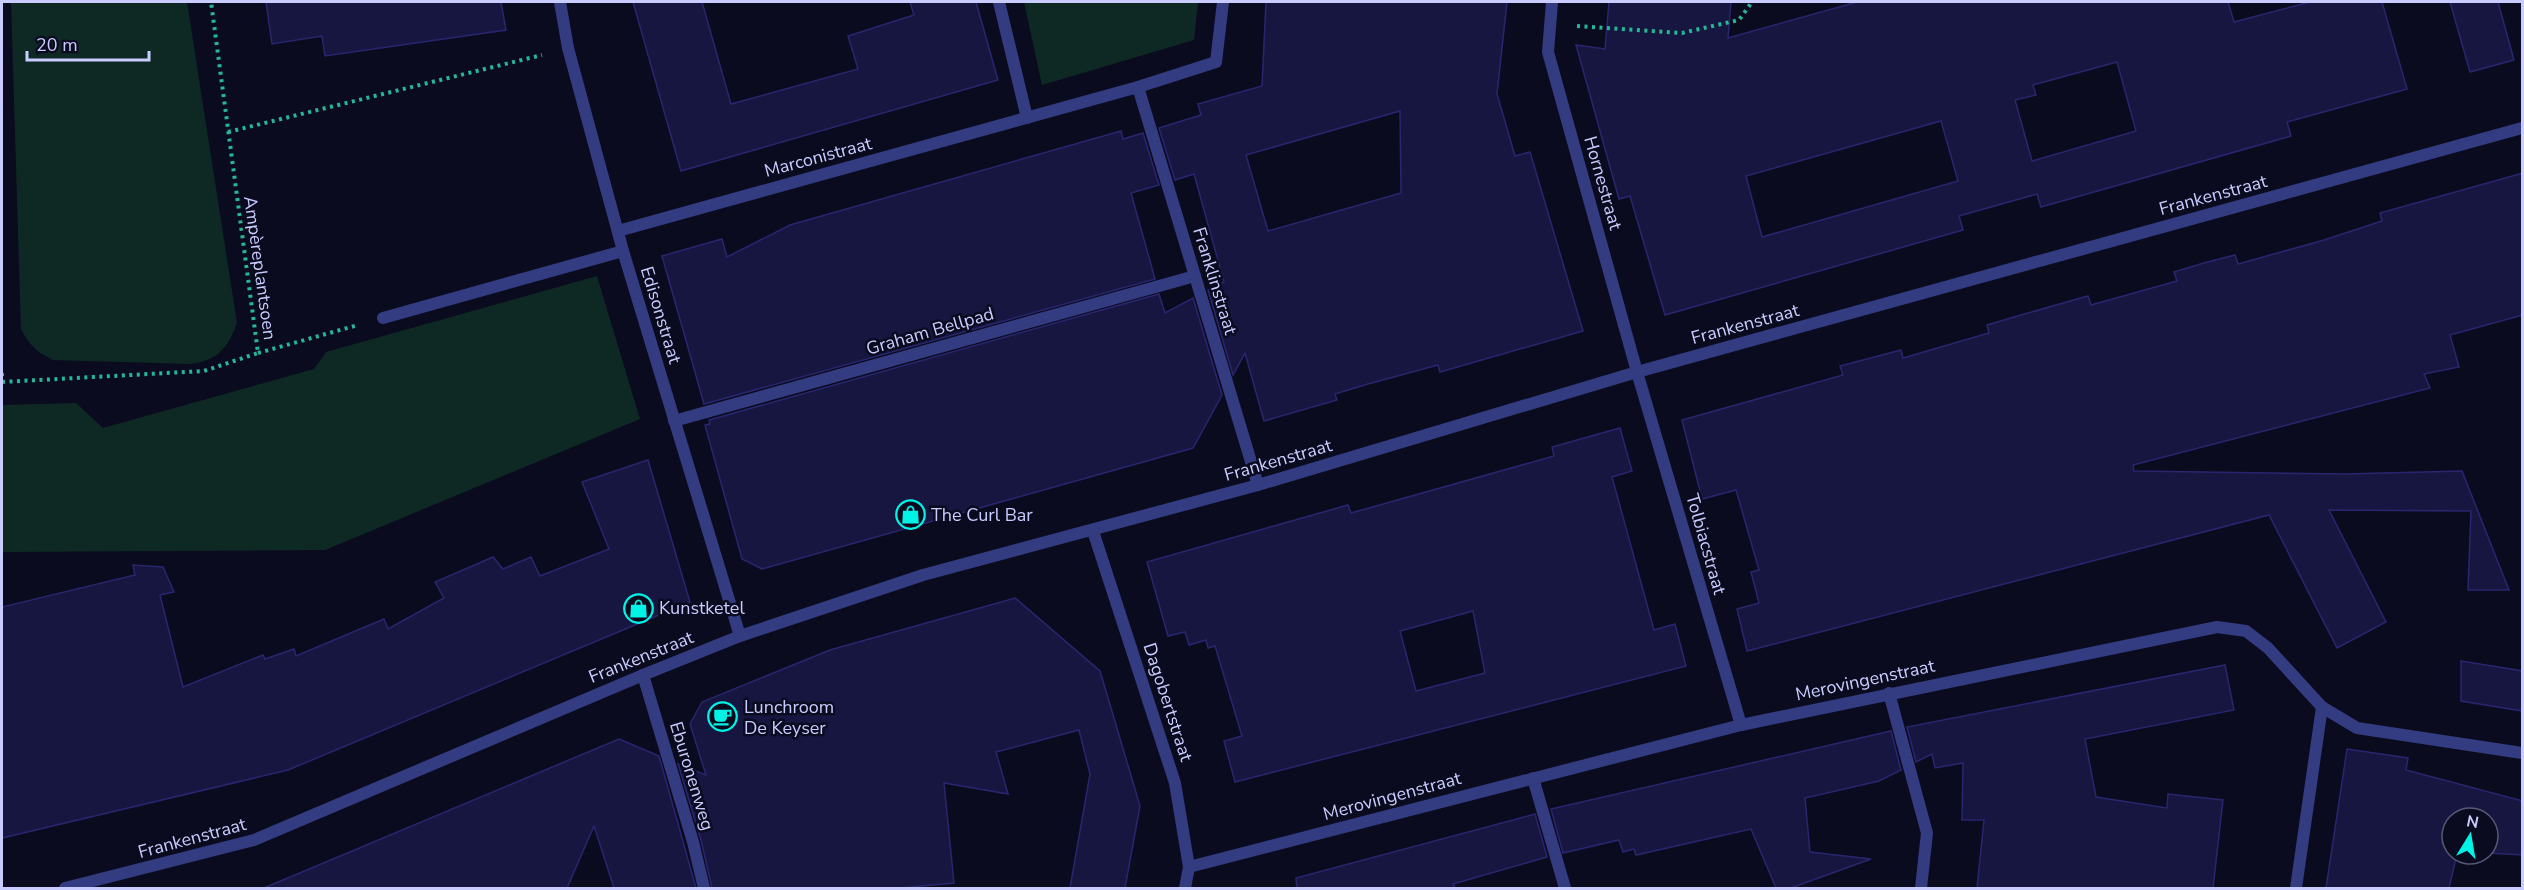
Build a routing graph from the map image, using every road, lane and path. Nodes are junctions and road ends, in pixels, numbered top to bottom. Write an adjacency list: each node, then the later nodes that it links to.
1 (211, 2): 12 (path, Ampèreplantsoen)
2 (560, 2): 8 (street, Edisonstraat)
3 (999, 2): 10 (street)
4 (1223, 2): 9 (street, Marconistraat)
5 (1552, 2): 7 (street, Hornestraat)
6 (1752, 2): 7 (path)
7 (1550, 24): 18 (street, Hornestraat)
8 (568, 48): 12 (path); 13 (street, Edisonstraat)
9 (1138, 87): 10 (street, Marconistraat); 15 (street, Franklinstraat)
10 (1027, 118): 13 (street, Marconistraat)
11 (2523, 128): 18 (street, Frankenstraat)
12 (228, 132): 17 (path, Ampèreplantsoen)
13 (618, 231): 14 (street, Edisonstraat)
14 (623, 251): 16 (street); 21 (street, Edisonstraat)
15 (1195, 276): 21 (street, Graham Bellpad); 22 (street, Franklinstraat)
16 (383, 318): 17 (path)
17 (258, 353): 20 (path, Ampèreplantsoen)
18 (1637, 372): 22 (street, Frankenstraat); 28 (street, Tolbiacstraat)
19 (2, 373): 20 (path)
20 (2, 382)
21 (674, 421): 24 (street, Edisonstraat)
22 (1258, 485): 23 (street, Frankenstraat)
23 (1093, 531): 24 (street, Frankenstraat); 31 (street, Dagobertstraat)
24 (740, 636): 25 (street, Frankenstraat)
25 (643, 675): 32 (street, Frankenstraat); 33 (street, Eburonenweg)
26 (1888, 693): 27 (street, Merovingenstraat); 28 (street, Merovingenstraat); 36 (street)
27 (2322, 707): 29 (street, Merovingenstraat); 37 (street)
28 (1741, 725): 30 (street, Merovingenstraat)
29 (2523, 753)
30 (1533, 778): 31 (street, Merovingenstraat); 35 (street)
31 (1189, 867): 34 (street, Dagobertstraat)
32 (65, 888)
33 (704, 888)
34 (1185, 888)
35 (1565, 888)
36 (1921, 888)
37 (2296, 888)

